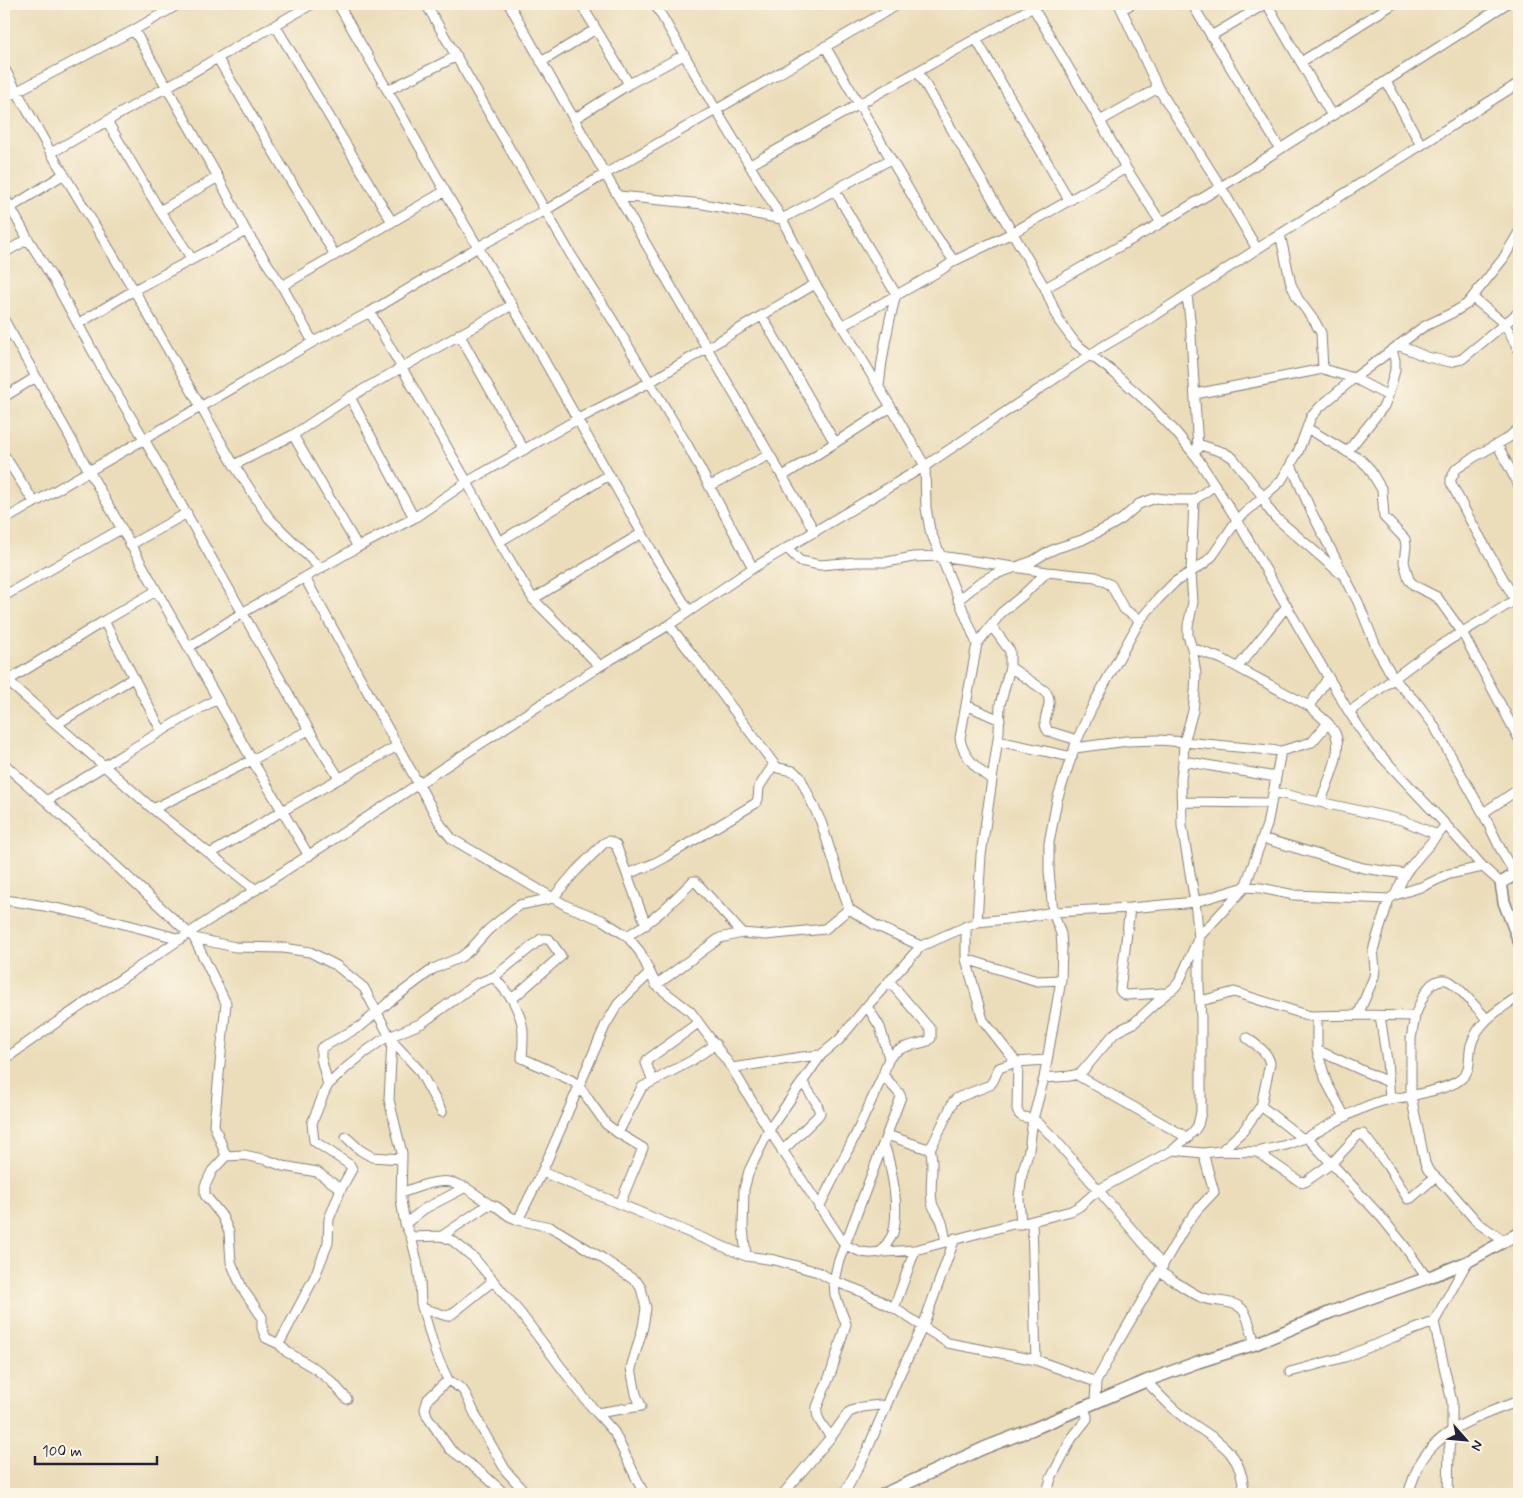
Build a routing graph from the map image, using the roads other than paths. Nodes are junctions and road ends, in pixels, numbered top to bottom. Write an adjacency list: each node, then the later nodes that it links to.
1 (179, 4): 19 (street)
2 (312, 4): 18 (street)
3 (338, 4): 37 (street)
4 (426, 4): 25 (street)
5 (509, 4): 27 (street)
6 (581, 4): 20 (street)
7 (655, 4): 24 (street)
8 (899, 4): 16 (street)
9 (1132, 4): 15 (street)
10 (1192, 4): 21 (street)
11 (1266, 4): 21 (street); 28 (street)
12 (1393, 4): 28 (street)
13 (1506, 4): 17 (street)
14 (1032, 5): 22 (street); 44 (street)
15 (1121, 6): 35 (street)
16 (883, 8): 23 (street)
17 (1491, 8): 31 (street)
18 (275, 25): 26 (street); 64 (street)
19 (134, 30): 34 (street); 36 (street)
20 (596, 30): 27 (street); 33 (street)
21 (1210, 36): 46 (street)
22 (976, 39): 30 (street); 59 (street)
23 (825, 46): 39 (street); 40 (street)
24 (684, 55): 33 (street); 40 (street)
25 (457, 56): 37 (street); 62 (street)
26 (218, 59): 34 (street); 74 (street)
27 (541, 62): 42 (street)
28 (1302, 62): 41 (street)
29 (4, 68): 36 (street)
30 (918, 72): 39 (street); 67 (street)
31 (1386, 81): 41 (street); 45 (street)
32 (1519, 83): 45 (street)
33 (629, 84): 42 (street)
34 (166, 86): 43 (street); 53 (street)
35 (1158, 88): 44 (street); 54 (street)
36 (16, 90): 38 (street); 47 (street)
37 (388, 90): 55 (street)
38 (4, 98)
39 (859, 104): 48 (street); 49 (street)
40 (716, 110): 49 (street); 52 (street)
41 (1332, 116): 46 (street)
42 (574, 119): 52 (street)
43 (107, 121): 47 (street); 61 (street)
44 (1100, 121): 50 (street)
45 (1421, 145): 68 (street)
46 (1280, 149): 54 (street)
47 (51, 153): 51 (street)
48 (891, 159): 56 (street); 76 (street)
49 (750, 165): 63 (street)
50 (1126, 168): 59 (street); 65 (street)
51 (64, 174): 60 (street); 80 (street)
52 (605, 174): 58 (street); 62 (street)
53 (218, 177): 61 (street); 66 (street)
54 (1221, 188): 65 (street); 72 (street)
55 (445, 190): 64 (street); 71 (street)
56 (835, 191): 63 (street); 81 (street)
57 (4, 196): 60 (street)
58 (619, 196): 63 (street); 95 (street)
59 (1069, 200): 67 (street)
60 (10, 208): 70 (street)
61 (160, 210): 75 (street)
62 (546, 210): 71 (street); 102 (street)
63 (782, 219): 77 (street)
64 (392, 222): 74 (street)
65 (1161, 224): 79 (street)
66 (246, 230): 75 (street); 78 (street)
67 (1012, 233): 76 (street); 79 (street)
68 (1280, 234): 72 (street); 99 (street)
69 (1518, 236): 83 (street)
70 (28, 239): 73 (street); 89 (street)
71 (478, 247): 84 (street); 85 (street)
72 (1257, 249): 82 (street)
73 (4, 253)
74 (335, 255): 78 (street)
75 (192, 260): 80 (street)
76 (954, 261): 81 (street)
77 (815, 284): 87 (street); 91 (street)
78 (282, 286): 93 (street)
79 (1045, 288): 97 (street)
80 (134, 290): 89 (street); 108 (street)
81 (896, 294): 91 (street); 103 (street)
82 (1186, 295): 97 (street); 104 (street)
83 (1473, 298): 90 (street); 94 (street)
84 (512, 304): 92 (street); 110 (street)
85 (370, 312): 93 (street); 98 (street)
86 (1519, 312): 90 (street)
87 (762, 316): 95 (street); 115 (street)
88 (5, 323): 100 (street)
89 (78, 324): 114 (street)
90 (1505, 324): 94 (street); 96 (street)
91 (842, 326): 103 (street)
92 (459, 334): 98 (street); 118 (street)
93 (313, 342): 108 (street)
94 (1395, 347): 101 (street); 105 (street)
95 (708, 348): 102 (street); 121 (street)
96 (1519, 351)
97 (1089, 356): 122 (street); 125 (street)
98 (402, 367): 106 (street); 129 (street)
99 (1323, 369): 101 (street); 104 (street)
100 (36, 377): 107 (street); 126 (street)
101 (1354, 378): 105 (street); 111 (street)
102 (650, 382): 110 (street); 131 (street)
103 (879, 386): 109 (street)
104 (1195, 394): 116 (street)
105 (1388, 396): 119 (street)
106 (350, 397): 113 (street); 137 (street)
107 (4, 398)
108 (201, 406): 114 (street); 124 (street)
109 (891, 407): 115 (street); 125 (street)
110 (578, 419): 118 (street); 127 (street)
111 (1307, 428): 119 (street); 123 (street)
112 (1519, 428): 117 (street)
113 (293, 435): 124 (street); 145 (street)
114 (144, 439): 126 (street); 136 (street)
115 (835, 443): 128 (street)
116 (1198, 444): 122 (street); 133 (street)
117 (1497, 444): 132 (street); 159 (street)
118 (524, 450): 129 (street)
119 (1346, 452): 167 (street)
120 (4, 455): 135 (street)
121 (769, 455): 128 (street); 131 (street)
122 (1198, 459): 130 (street)
123 (1291, 465): 133 (street); 153 (street)
124 (234, 466): 150 (street)
125 (925, 466): 141 (street); 147 (street)
126 (88, 471): 135 (street); 140 (street)
127 (609, 475): 142 (street); 143 (street)
128 (783, 476): 141 (street)
129 (467, 482): 137 (street); 143 (street)
130 (1215, 485): 134 (street); 139 (street)
131 (710, 486): 149 (street)
132 (1519, 486)
133 (1263, 497): 139 (street); 153 (street)
134 (1194, 500): 148 (street); 152 (street)
135 (34, 502): 138 (street)
136 (187, 513): 144 (street); 162 (street)
137 (414, 518): 145 (street)
138 (4, 520)
139 (1237, 520): 152 (street); 160 (street)
140 (121, 529): 144 (street); 156 (street)
141 (815, 532): 146 (street)
142 (642, 533): 157 (street); 161 (street)
143 (499, 542): 157 (street)
144 (130, 545): 155 (street)
145 (358, 547): 150 (street)
146 (787, 548): 147 (street); 149 (street)
147 (940, 556): 148 (street); 158 (street)
148 (1018, 567): 151 (street); 158 (street)
149 (753, 568): 161 (street)
150 (321, 569): 154 (street)
151 (1047, 572): 163 (street); 166 (street)
152 (1191, 573): 163 (street); 170 (street)
153 (1344, 576): 176 (street)
154 (305, 578): 162 (street); 190 (street)
155 (156, 591): 164 (street); 169 (street)
156 (4, 596)
157 (533, 599): 171 (street)
158 (958, 600): 168 (street)
159 (1518, 601): 167 (street)
160 (1287, 606): 173 (street); 175 (street)
161 (689, 611): 165 (street)
162 (242, 613): 169 (street); 186 (street)
163 (1140, 620): 191 (street)
164 (104, 621): 174 (street); 177 (street)
165 (668, 625): 171 (street); 196 (street)
166 (992, 625): 168 (street); 172 (street)
167 (1462, 632): 176 (street); 187 (street)
168 (977, 644): 179 (street)
169 (189, 647): 178 (street)
170 (1192, 648): 173 (street); 189 (street)
171 (600, 666): 201 (street)
172 (1010, 667): 182 (street); 191 (street)
173 (1238, 667): 180 (street)
174 (133, 678): 184 (street); 185 (street)
175 (1328, 678): 180 (street); 181 (street)
176 (1394, 679): 181 (street); 210 (street)
177 (5, 680): 184 (street)
178 (217, 699): 185 (street); 193 (street)
179 (966, 705): 182 (street); 200 (street)
180 (1309, 706): 183 (street)
181 (1349, 712): 211 (street)
182 (1000, 720): 188 (street)
183 (1328, 723): 192 (street); 205 (street)
184 (57, 724): 197 (street)
185 (161, 730): 197 (street)
186 (310, 730): 193 (street); 199 (street)
187 (1519, 739)
188 (998, 741): 191 (street); 200 (street)
189 (1184, 742): 191 (street); 192 (street); 194 (street)
190 (397, 746): 199 (street); 201 (street)
191 (1075, 748): 229 (street)
192 (1281, 751): 198 (street)
193 (252, 760): 208 (street); 209 (street)
194 (1183, 762): 198 (street); 206 (street)
195 (4, 764): 204 (street)
196 (774, 764): 218 (street); 228 (street)
197 (106, 766): 204 (street); 208 (street)
198 (1276, 777): 203 (street)
199 (339, 778): 209 (street)
200 (992, 780): 230 (street)
201 (420, 784): 215 (street); 224 (street)
202 (1519, 789): 210 (street)
203 (1273, 792): 205 (street); 207 (street)
204 (46, 801): 234 (street)
205 (1321, 801): 212 (street)
206 (1182, 802): 207 (street); 226 (street)
207 (1271, 803): 213 (street)
208 (153, 809): 214 (street)
209 (282, 811): 214 (street); 215 (street)
210 (1483, 813): 217 (street)
211 (1446, 825): 212 (street); 216 (street)
212 (1437, 835): 219 (street)
213 (1262, 838): 219 (street); 221 (street)
214 (210, 854): 222 (street)
215 (309, 856): 222 (street)
216 (1483, 867): 220 (street); 223 (street)
217 (1517, 873): 220 (street)
218 (627, 874): 224 (street); 231 (street)
219 (1405, 874): 223 (street)
220 (1501, 883): 238 (street)
221 (1245, 887): 223 (street); 226 (street); 236 (street)
222 (256, 890): 234 (street)
223 (1392, 897): 252 (street)
224 (553, 898): 235 (street); 251 (street)
225 (4, 900): 237 (street)
226 (1195, 902): 227 (street); 236 (street)
227 (1130, 908): 229 (street); 246 (street)
228 (849, 909): 233 (street); 239 (street)
229 (1053, 912): 230 (street); 243 (street)
230 (977, 922): 232 (street)
231 (646, 925): 233 (street); 235 (street)
232 (966, 926): 239 (street); 240 (street)
233 (742, 933): 245 (street)
234 (192, 936): 237 (street); 251 (street); 294 (street)
235 (627, 936): 241 (street)
236 (1199, 937): 246 (street); 249 (street)
237 (180, 939): 264 (street)
238 (1519, 942)
239 (921, 946): 244 (street)
240 (966, 959): 243 (street); 266 (street)
241 (650, 973): 245 (street); 275 (street)
242 (494, 976): 248 (street); 248 (street); 259 (street)
243 (1061, 980): 265 (street)
244 (889, 981): 250 (street); 263 (street)
245 (656, 986): 257 (street)
246 (1167, 993): 269 (street)
247 (1519, 996): 256 (street)
248 (512, 999): 275 (street)
249 (1201, 1001): 253 (street); 285 (street)
250 (867, 1006): 262 (street); 263 (street)
251 (377, 1013): 259 (street); 274 (street)
252 (1358, 1015): 253 (street); 254 (street)
253 (1317, 1016): 261 (street)
254 (1380, 1016): 255 (street); 272 (street)
255 (1415, 1016): 256 (street); 276 (street)
256 (1487, 1019): 276 (street)
257 (698, 1023): 260 (street); 271 (street)
258 (1247, 1038): 278 (street)
259 (391, 1039): 274 (street); 279 (street); 295 (street)
260 (716, 1044): 267 (street); 271 (street)
261 (1317, 1050): 272 (street); 280 (street)
262 (821, 1056): 267 (street); 273 (street)
263 (889, 1058): 268 (street)
264 (4, 1060)
265 (1048, 1060): 266 (street); 270 (street)
266 (1017, 1062): 281 (street); 288 (street)
267 (732, 1068): 282 (street)
268 (883, 1075): 287 (street); 305 (street)
269 (1076, 1075): 270 (street); 285 (street)
270 (1044, 1078): 281 (street)
271 (653, 1081): 283 (street)
272 (1388, 1082): 277 (street)
273 (803, 1083): 282 (street); 289 (street)
274 (328, 1085): 300 (street)
275 (579, 1086): 283 (street); 297 (street)
276 (1411, 1096): 277 (street); 298 (street)
277 (1390, 1099): 280 (street)
278 (1261, 1106): 286 (street); 291 (street)
279 (442, 1112)
280 (1345, 1117): 286 (street)
281 (1033, 1119): 301 (street); 309 (street)
282 (769, 1130): 289 (street); 318 (street)
283 (618, 1133): 304 (street)
284 (346, 1137): 295 (street)
285 (1188, 1138): 290 (street)
286 (1305, 1138): 292 (street); 296 (street)
287 (885, 1140): 288 (street); 315 (street); 317 (street)
288 (930, 1148): 313 (street)
289 (782, 1150): 305 (street)
290 (1173, 1150): 293 (street); 301 (street)
291 (1221, 1152): 292 (street); 293 (street)
292 (1257, 1152): 296 (street)
293 (1203, 1153): 320 (street)
294 (226, 1156): 300 (street); 328 (street)
295 (402, 1159): 302 (street)
296 (1332, 1163): 298 (street); 321 (street)
297 (542, 1172): 304 (street); 306 (street)
298 (1435, 1177): 314 (street)
299 (466, 1187): 302 (street); 303 (street); 308 (street)
300 (341, 1189): 328 (street)
301 (1098, 1190): 307 (street); 320 (street)
302 (401, 1193): 308 (street)
303 (489, 1204): 306 (street); 311 (street)
304 (620, 1204): 318 (street)
305 (819, 1207): 315 (street)
306 (518, 1220): 340 (street)
307 (1032, 1221): 309 (street); 330 (street)
308 (405, 1224): 312 (street)
309 (1021, 1224): 313 (street)
310 (1519, 1233): 314 (street)
311 (442, 1236): 312 (street); 323 (street)
312 (411, 1237): 324 (street)
313 (950, 1240): 316 (street); 327 (street)
314 (1504, 1241): 319 (street)
315 (845, 1245): 317 (street); 322 (street)
316 (915, 1250): 317 (street); 325 (street)
317 (880, 1253)
318 (746, 1256): 322 (street)
319 (1467, 1262): 321 (street); 326 (street)
320 (1161, 1269): 329 (street); 334 (street)
321 (1427, 1278): 329 (street)
322 (834, 1280): 325 (street); 342 (street)
323 (493, 1281): 324 (street); 340 (street)
324 (422, 1308): 332 (street)
325 (894, 1308): 327 (street)
326 (1434, 1322): 331 (street); 341 (street)
327 (923, 1326): 330 (street); 339 (street)
328 (279, 1344): 335 (street)
329 (1255, 1344): 333 (street)
330 (1036, 1360): 334 (street)
331 (1290, 1372)
332 (448, 1380): 343 (street); 344 (street)
333 (1146, 1381): 337 (street); 350 (street)
334 (1096, 1382): 337 (street)
335 (347, 1399)
336 (1519, 1401): 341 (street)
337 (1095, 1402): 338 (street)
338 (1083, 1408): 348 (street); 349 (street)
339 (885, 1409): 342 (street); 347 (street)
340 (596, 1413): 345 (street)
341 (1452, 1429): 351 (street); 352 (street)
342 (831, 1437): 346 (street)
343 (505, 1494)
344 (527, 1494)
345 (644, 1494)
346 (783, 1494)
347 (844, 1494)
348 (884, 1494)
349 (1050, 1494)
350 (1244, 1494)
351 (1408, 1494)
352 (1448, 1494)

